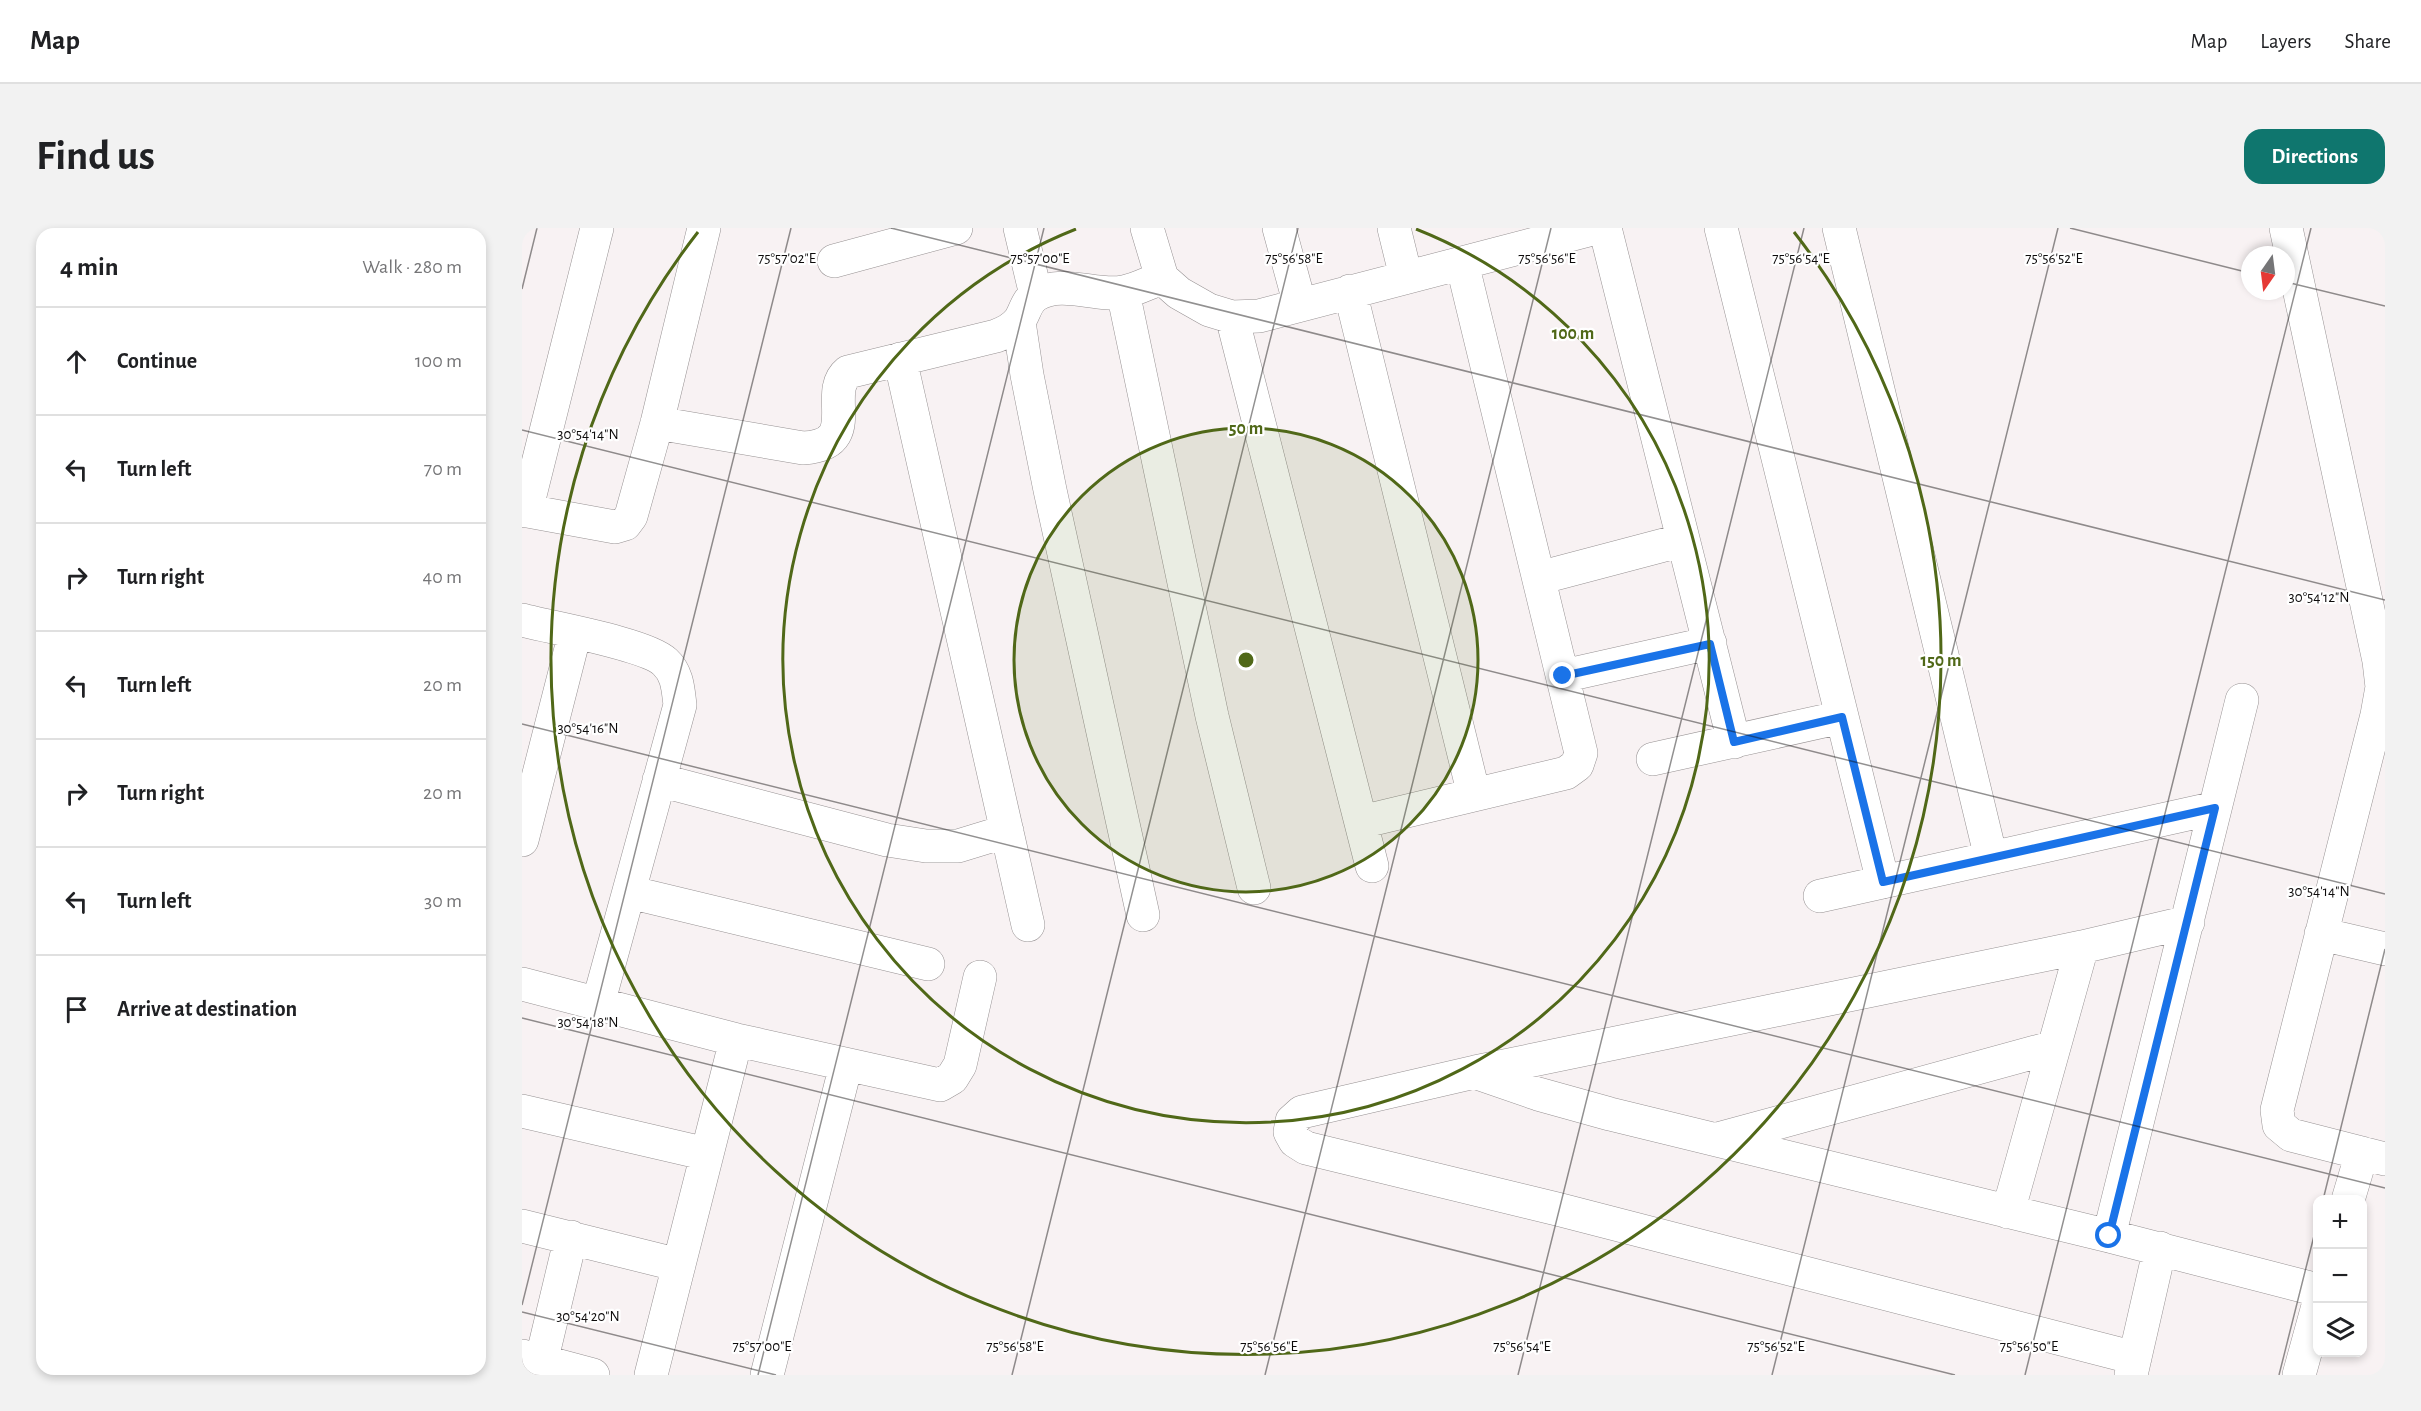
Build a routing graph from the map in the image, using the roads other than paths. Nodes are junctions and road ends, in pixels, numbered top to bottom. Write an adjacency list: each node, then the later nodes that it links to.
1 (597, 228): 26 (street)
2 (704, 228): 25 (street)
3 (956, 228): 13 (street)
4 (1020, 228): 20 (street)
5 (1147, 228): 17 (street)
6 (1279, 228): 21 (street)
7 (1394, 228): 16 (street)
8 (1596, 228): 15 (street)
9 (1605, 228): 27 (street)
10 (1721, 228): 35 (street)
11 (1839, 228): 44 (street)
12 (2286, 228): 33 (street)
13 (886, 237): 14 (street)
14 (834, 261)
15 (1462, 263): 16 (street); 28 (street)
16 (1406, 277): 18 (street)
17 (1162, 278): 19 (street); 22 (street)
18 (1350, 291): 21 (street); 39 (street)
19 (1124, 292): 20 (street); 47 (street)
20 (1036, 295): 23 (street)
21 (1300, 305): 22 (street)
22 (1232, 317): 41 (street)
23 (1019, 322): 24 (street); 50 (street)
24 (900, 359): 25 (street); 42 (street)
25 (657, 423): 26 (street)
26 (524, 510)
27 (1683, 540): 28 (street); 31 (street)
28 (1539, 578): 32 (street)
29 (522, 620): 30 (street)
30 (575, 633): 38 (street); 43 (street)
31 (1710, 644): 32 (street); 36 (street)
32 (1563, 676): 39 (street)
33 (2383, 687): 53 (street)
34 (2242, 700): 40 (street)
35 (1842, 717): 36 (street); 46 (street)
36 (1734, 742): 37 (street)
37 (1653, 759)
38 (659, 780): 42 (street); 48 (street)
39 (1474, 795): 41 (street)
40 (2215, 808): 44 (street); 51 (street)
41 (1361, 822): 45 (street)
42 (1007, 831): 52 (street)
43 (522, 840)
44 (1991, 858): 46 (street)
45 (1372, 866)
46 (1883, 882): 49 (street)
47 (1254, 888)
48 (628, 892): 56 (street); 59 (street)
49 (1820, 896)
50 (1143, 915)
51 (2188, 922): 54 (street); 71 (street)
52 (1028, 926)
53 (2321, 934): 55 (street); 67 (street)
54 (2082, 947): 61 (street); 63 (street)
55 (2385, 950)
56 (928, 964)
57 (981, 977): 62 (street)
58 (522, 984): 59 (street)
59 (598, 1004): 60 (street)
60 (736, 1040): 62 (street); 66 (street)
61 (2054, 1047): 65 (street); 69 (street)
62 (846, 1065): 81 (street)
63 (1475, 1072): 65 (street); 78 (street)
64 (522, 1111): 66 (street)
65 (1716, 1139): 69 (street)
66 (707, 1154): 74 (street)
67 (2373, 1156): 68 (street)
68 (2351, 1195)
69 (2008, 1212): 71 (street)
70 (522, 1226): 72 (street)
71 (2109, 1236): 73 (street)
72 (571, 1237): 74 (street); 77 (street)
73 (2160, 1248): 75 (street); 78 (street)
74 (679, 1265): 80 (street)
75 (2313, 1289)
76 (2313, 1324): 82 (street)
77 (534, 1364): 79 (street)
78 (2133, 1366)
79 (593, 1375)
80 (651, 1375)
81 (767, 1375)
82 (2299, 1375)

